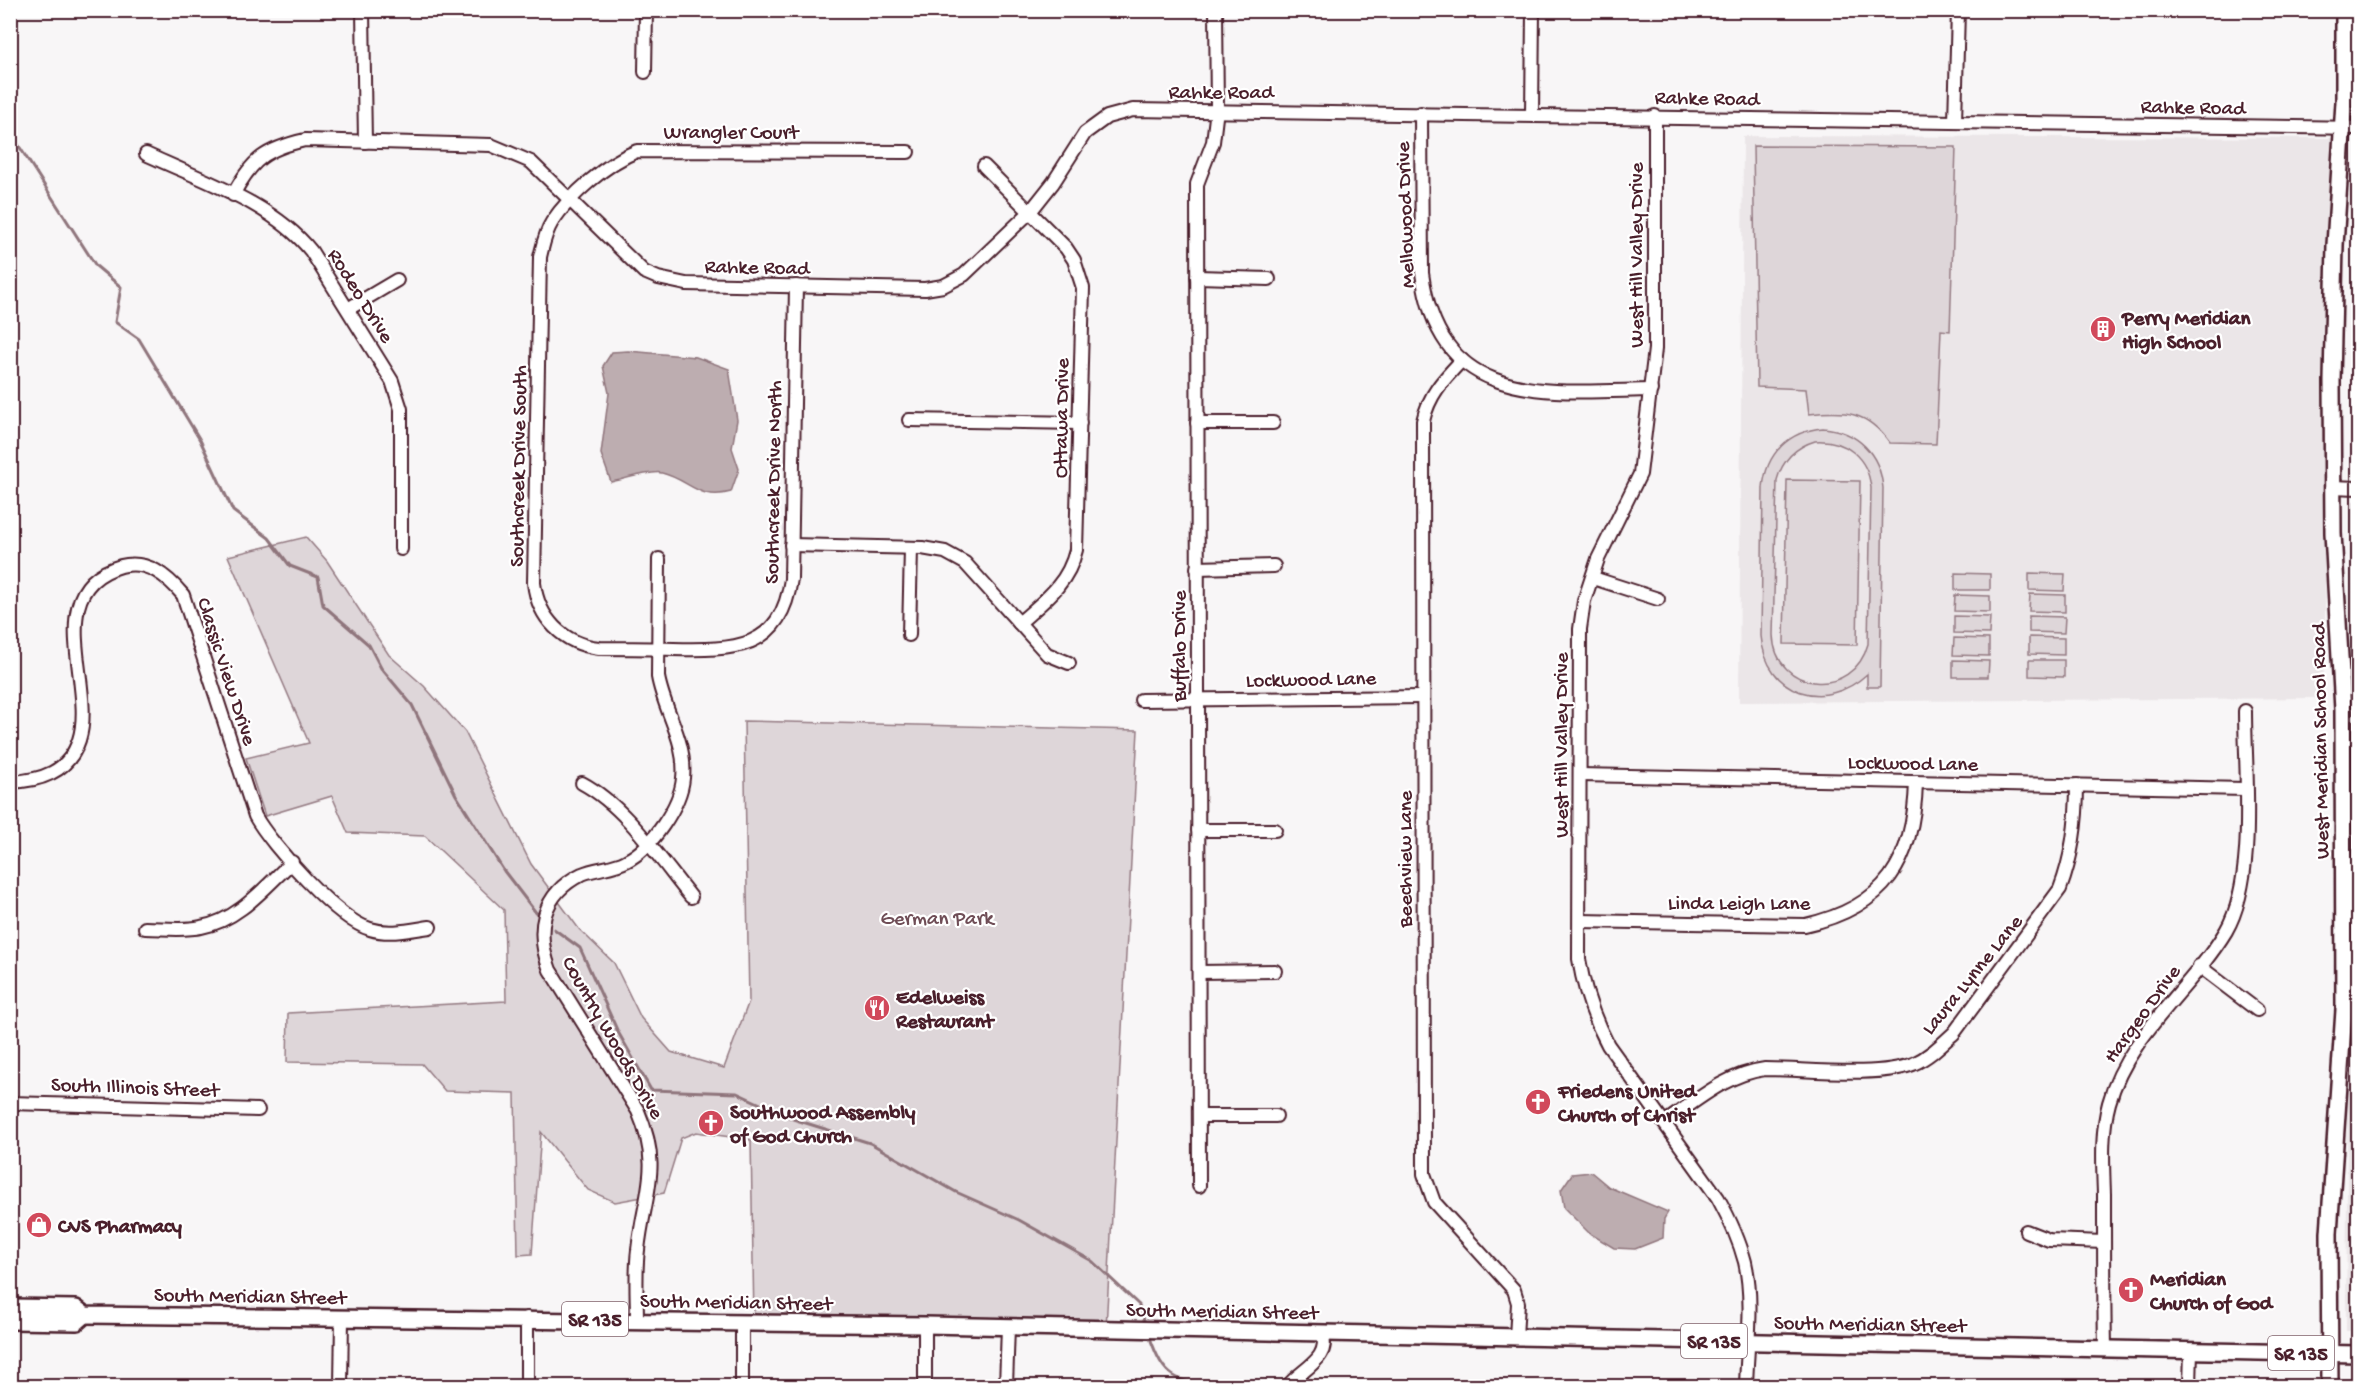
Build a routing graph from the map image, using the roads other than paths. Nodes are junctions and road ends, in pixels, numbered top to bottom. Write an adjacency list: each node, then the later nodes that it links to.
1 (363, 10): 15 (street)
2 (646, 10): 7 (street)
3 (1216, 10): 8 (street, Buffalo Drive)
4 (1533, 10): 10 (street)
5 (1958, 10): 12 (street)
6 (2344, 10): 13 (main road, West Meridian School Road)
7 (645, 72)
8 (1217, 109): 9 (street, Rahke Road); 21 (street, Rahke Road); 22 (street, Buffalo Drive)
9 (1421, 113): 10 (street, Rahke Road); 27 (street, Mellowood Drive)
10 (1532, 115): 11 (street, Rahke Road)
11 (1655, 116): 12 (street, Rahke Road); 28 (street, West Hill Valley Drive)
12 (1955, 122): 13 (street, Rahke Road)
13 (2343, 128): 14 (street, Rahke Road); 33 (main road, West Meridian School Road)
14 (2358, 128)
15 (365, 142): 19 (street, Rahke Road); 20 (street, Rahke Road)
16 (908, 152): 20 (street, Wrangler Court)
17 (146, 154): 19 (street, Rodeo Drive)
18 (984, 166): 21 (street, Ottawa Drive)
19 (233, 195): 26 (street, Rodeo Drive)
20 (572, 200): 25 (street, Rahke Road); 45 (street, Southcreek Drive South)
21 (1030, 212): 25 (street, Rahke Road); 30 (street, Ottawa Drive)
22 (1197, 277): 23 (street); 31 (street, Buffalo Drive)
23 (1269, 279)
24 (397, 280): 26 (street)
25 (796, 286): 35 (street, Southcreek Drive North)
26 (348, 309): 37 (street, Rodeo Drive)
27 (1462, 360): 28 (street, Mellowood Drive); 47 (street, Beechview Lane)
28 (1651, 390): 41 (street, West Hill Valley Drive)
29 (909, 420): 30 (street)
30 (1080, 423): 43 (street, Ottawa Drive)
31 (1197, 423): 32 (street); 40 (street, Buffalo Drive)
32 (1274, 423)
33 (2332, 487): 34 (street); 91 (main road, West Meridian School Road)
34 (2358, 488)
35 (791, 546): 36 (street); 45 (street, Southcreek Drive North)
36 (911, 548): 43 (street); 44 (street)
37 (401, 549)
38 (659, 559): 45 (street, Country Woods Drive)
39 (1274, 566): 40 (street)
40 (1197, 567): 48 (street, Buffalo Drive)
41 (1593, 578): 42 (street); 51 (street, West Hill Valley Drive)
42 (1658, 599)
43 (1019, 623): 46 (street)
44 (909, 635)
45 (658, 649): 59 (street, Country Woods Drive)
46 (1069, 663)
47 (1423, 697): 48 (street, Lockwood Lane); 87 (street, Beechview Lane)
48 (1198, 699): 49 (street, Lockwood Lane); 57 (street, Buffalo Drive)
49 (1141, 700)
50 (2245, 711): 56 (street, Hargeo Drive)
51 (1580, 775): 53 (street, Lockwood Lane); 62 (street, West Hill Valley Drive)
52 (10, 782): 60 (street, Classic View Drive)
53 (1916, 782): 55 (street, Lockwood Lane); 62 (street, Linda Leigh Lane)
54 (582, 783): 59 (street)
55 (2077, 785): 56 (street, Lockwood Lane); 73 (street, Laura Lynne Lane)
56 (2246, 789): 65 (street, Hargeo Drive)
57 (1198, 830): 58 (street); 66 (street, Buffalo Drive)
58 (1275, 830)
59 (648, 844): 61 (street); 81 (street, Country Woods Drive)
60 (292, 862): 63 (street, Classic View Drive); 64 (street)
61 (691, 897)
62 (1580, 921): 73 (street, West Hill Valley Drive)
63 (430, 927)
64 (145, 928)
65 (2199, 966): 68 (street); 76 (street, Hargeo Drive)
66 (1199, 972): 67 (street); 71 (street, Buffalo Drive)
67 (1275, 972)
68 (2257, 1010)
69 (10, 1103): 70 (street, South Illinois Street)
70 (258, 1110)
71 (1199, 1116): 72 (street); 74 (street, Buffalo Drive)
72 (1276, 1116)
73 (1664, 1123): 88 (street, West Hill Valley Drive)
74 (1199, 1186)
75 (2026, 1231): 76 (street)
76 (2104, 1242): 89 (street, Hargeo Drive)
77 (10, 1307): 78 (main road, South Meridian Street / SR 135)
78 (85, 1315): 79 (main road, South Meridian Street / SR 135); 82 (main road, South Meridian Street / SR 135)
79 (342, 1318): 80 (main road, South Meridian Street / SR 135); 93 (street)
80 (527, 1318): 81 (main road, South Meridian Street / SR 135); 94 (street)
81 (637, 1320): 83 (main road, South Meridian Street / SR 135)
82 (10, 1321)
83 (742, 1322): 84 (main road, South Meridian Street / SR 135); 95 (street)
84 (925, 1324): 85 (main road, South Meridian Street / SR 135); 96 (street)
85 (1008, 1326): 86 (main road, South Meridian Street / SR 135); 97 (street)
86 (1322, 1333): 87 (main road, South Meridian Street / SR 135); 98 (street)
87 (1516, 1337): 88 (main road, South Meridian Street / SR 135)
88 (1747, 1341): 89 (main road, South Meridian Street / SR 135); 99 (street, West Hill Valley Drive)
89 (2104, 1348): 90 (main road, South Meridian Street / SR 135)
90 (2191, 1350): 91 (main road, South Meridian Street / SR 135); 100 (street)
91 (2329, 1353): 92 (main road, South Meridian Street / SR 135); 101 (main road, West Meridian School Road)
92 (2358, 1354)
93 (341, 1386)
94 (527, 1386)
95 (742, 1386)
96 (925, 1386)
97 (1006, 1386)
98 (1288, 1386)
99 (1746, 1386)
100 (2190, 1386)
101 (2330, 1386)

